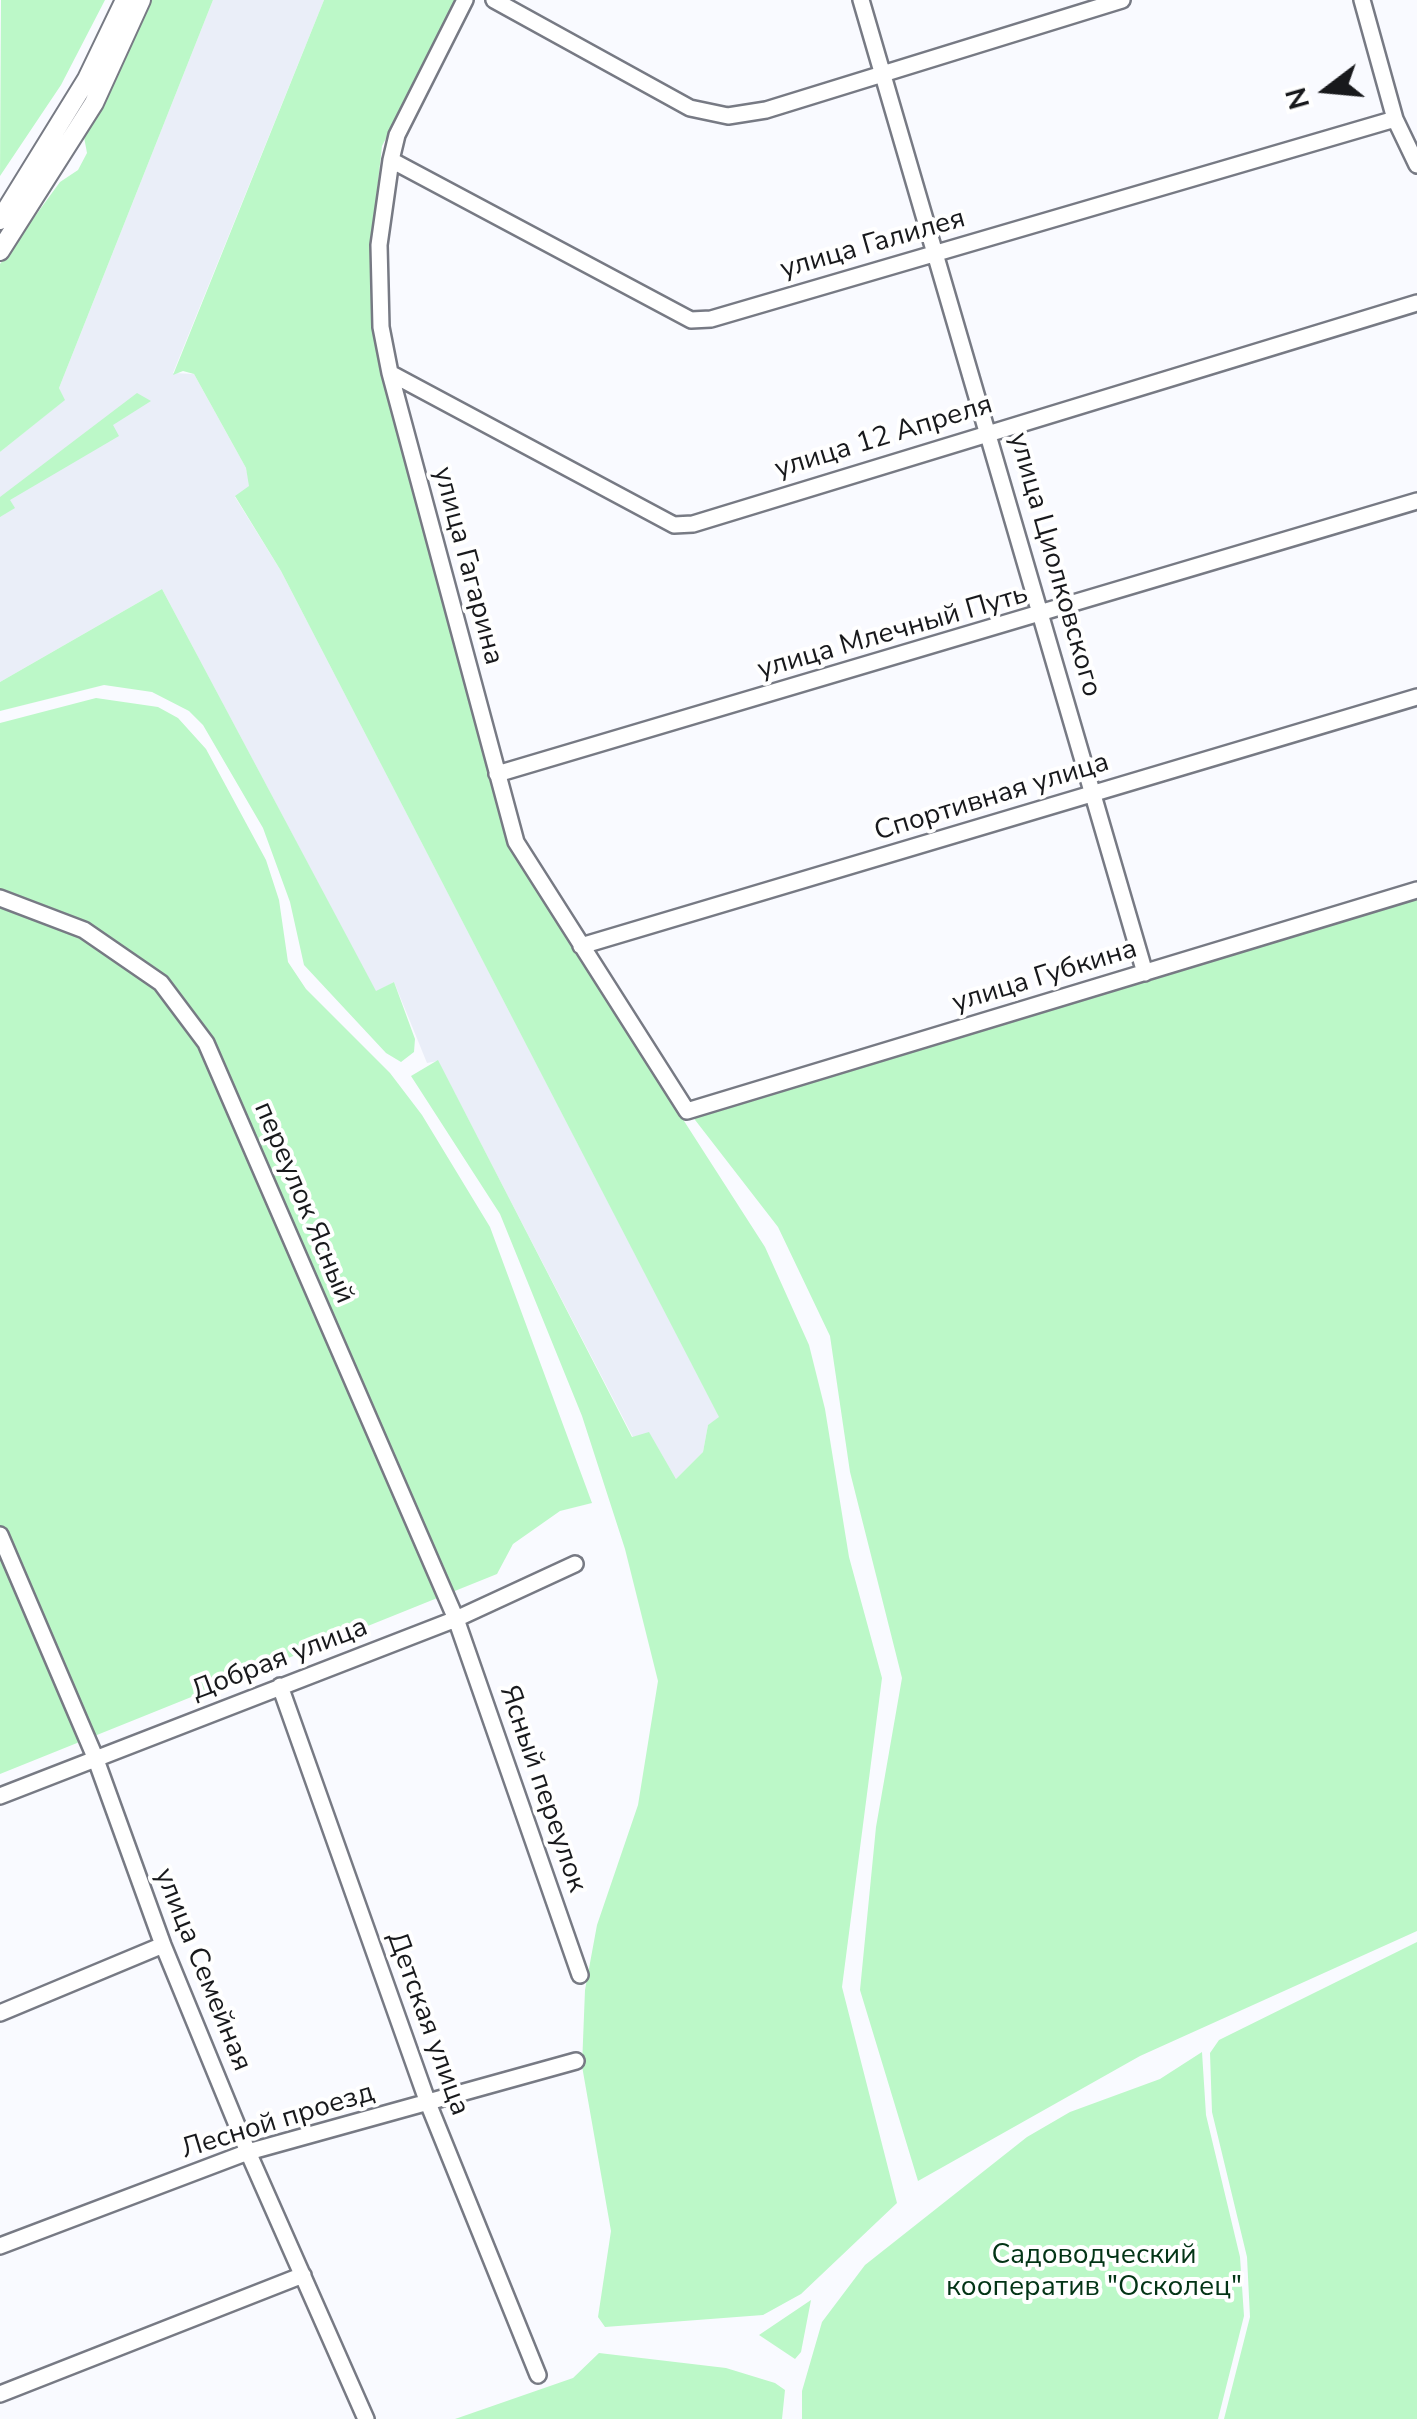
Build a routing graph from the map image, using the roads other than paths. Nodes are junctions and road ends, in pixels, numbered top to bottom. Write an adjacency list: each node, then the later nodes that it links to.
1 (125, 0): 12 (main road)
2 (140, 0): 13 (main road)
3 (465, 0): 10 (street, улица Гагарина)
4 (494, 0): 8 (street)
5 (861, 0): 8 (street, улица Циолковского)
6 (1122, 0): 8 (street)
7 (1362, 0): 9 (street)
8 (884, 72): 14 (street, улица Циолковского)
9 (1394, 119): 11 (street); 14 (street, улица Галилея)
10 (392, 160): 14 (street, улица Галилея); 16 (street, улица Гагарина)
11 (1417, 165)
12 (0, 220)
13 (0, 250)
14 (938, 252): 17 (street, улица Циолковского)
15 (1417, 303): 17 (street, улица 12 Апреля)
16 (390, 373): 17 (street, улица 12 Апреля); 21 (street, улица Гагарина)
17 (989, 431): 19 (street, улица Циолковского)
18 (1417, 501): 19 (street, улица Млечный Путь)
19 (1041, 616): 21 (street, улица Млечный Путь); 22 (street, улица Циолковского)
20 (1417, 696): 22 (street, Спортивная улица)
21 (497, 774): 25 (street, улица Гагарина)
22 (1095, 794): 25 (street, Спортивная улица); 26 (street, улица Циолковского)
23 (1417, 890): 26 (street, улица Губкина)
24 (0, 898): 30 (street, переулок Ясный)
25 (581, 946): 27 (street, улица Гагарина)
26 (1145, 972): 27 (street, улица Губкина)
27 (686, 1111)
28 (0, 1535): 32 (street, улица Семейная)
29 (575, 1564): 30 (street, Добрая улица)
30 (456, 1619): 31 (street, Добрая улица); 35 (street, Ясный переулок)
31 (280, 1686): 32 (street, Добрая улица); 38 (street, Детская улица)
32 (95, 1758): 33 (street, Добрая улица); 34 (street, улица Семейная)
33 (0, 1796)
34 (163, 1945): 36 (street); 39 (street, улица Семейная)
35 (580, 1975)
36 (0, 2012)
37 (576, 2061): 38 (street, Лесной проезд)
38 (428, 2103): 39 (street, Лесной проезд); 42 (street, Детская улица)
39 (248, 2152): 40 (street, Лесной проезд); 41 (street, улица Семейная)
40 (0, 2246)
41 (303, 2275): 43 (street); 44 (street, улица Семейная)
42 (538, 2375)
43 (0, 2394)
44 (366, 2419)

